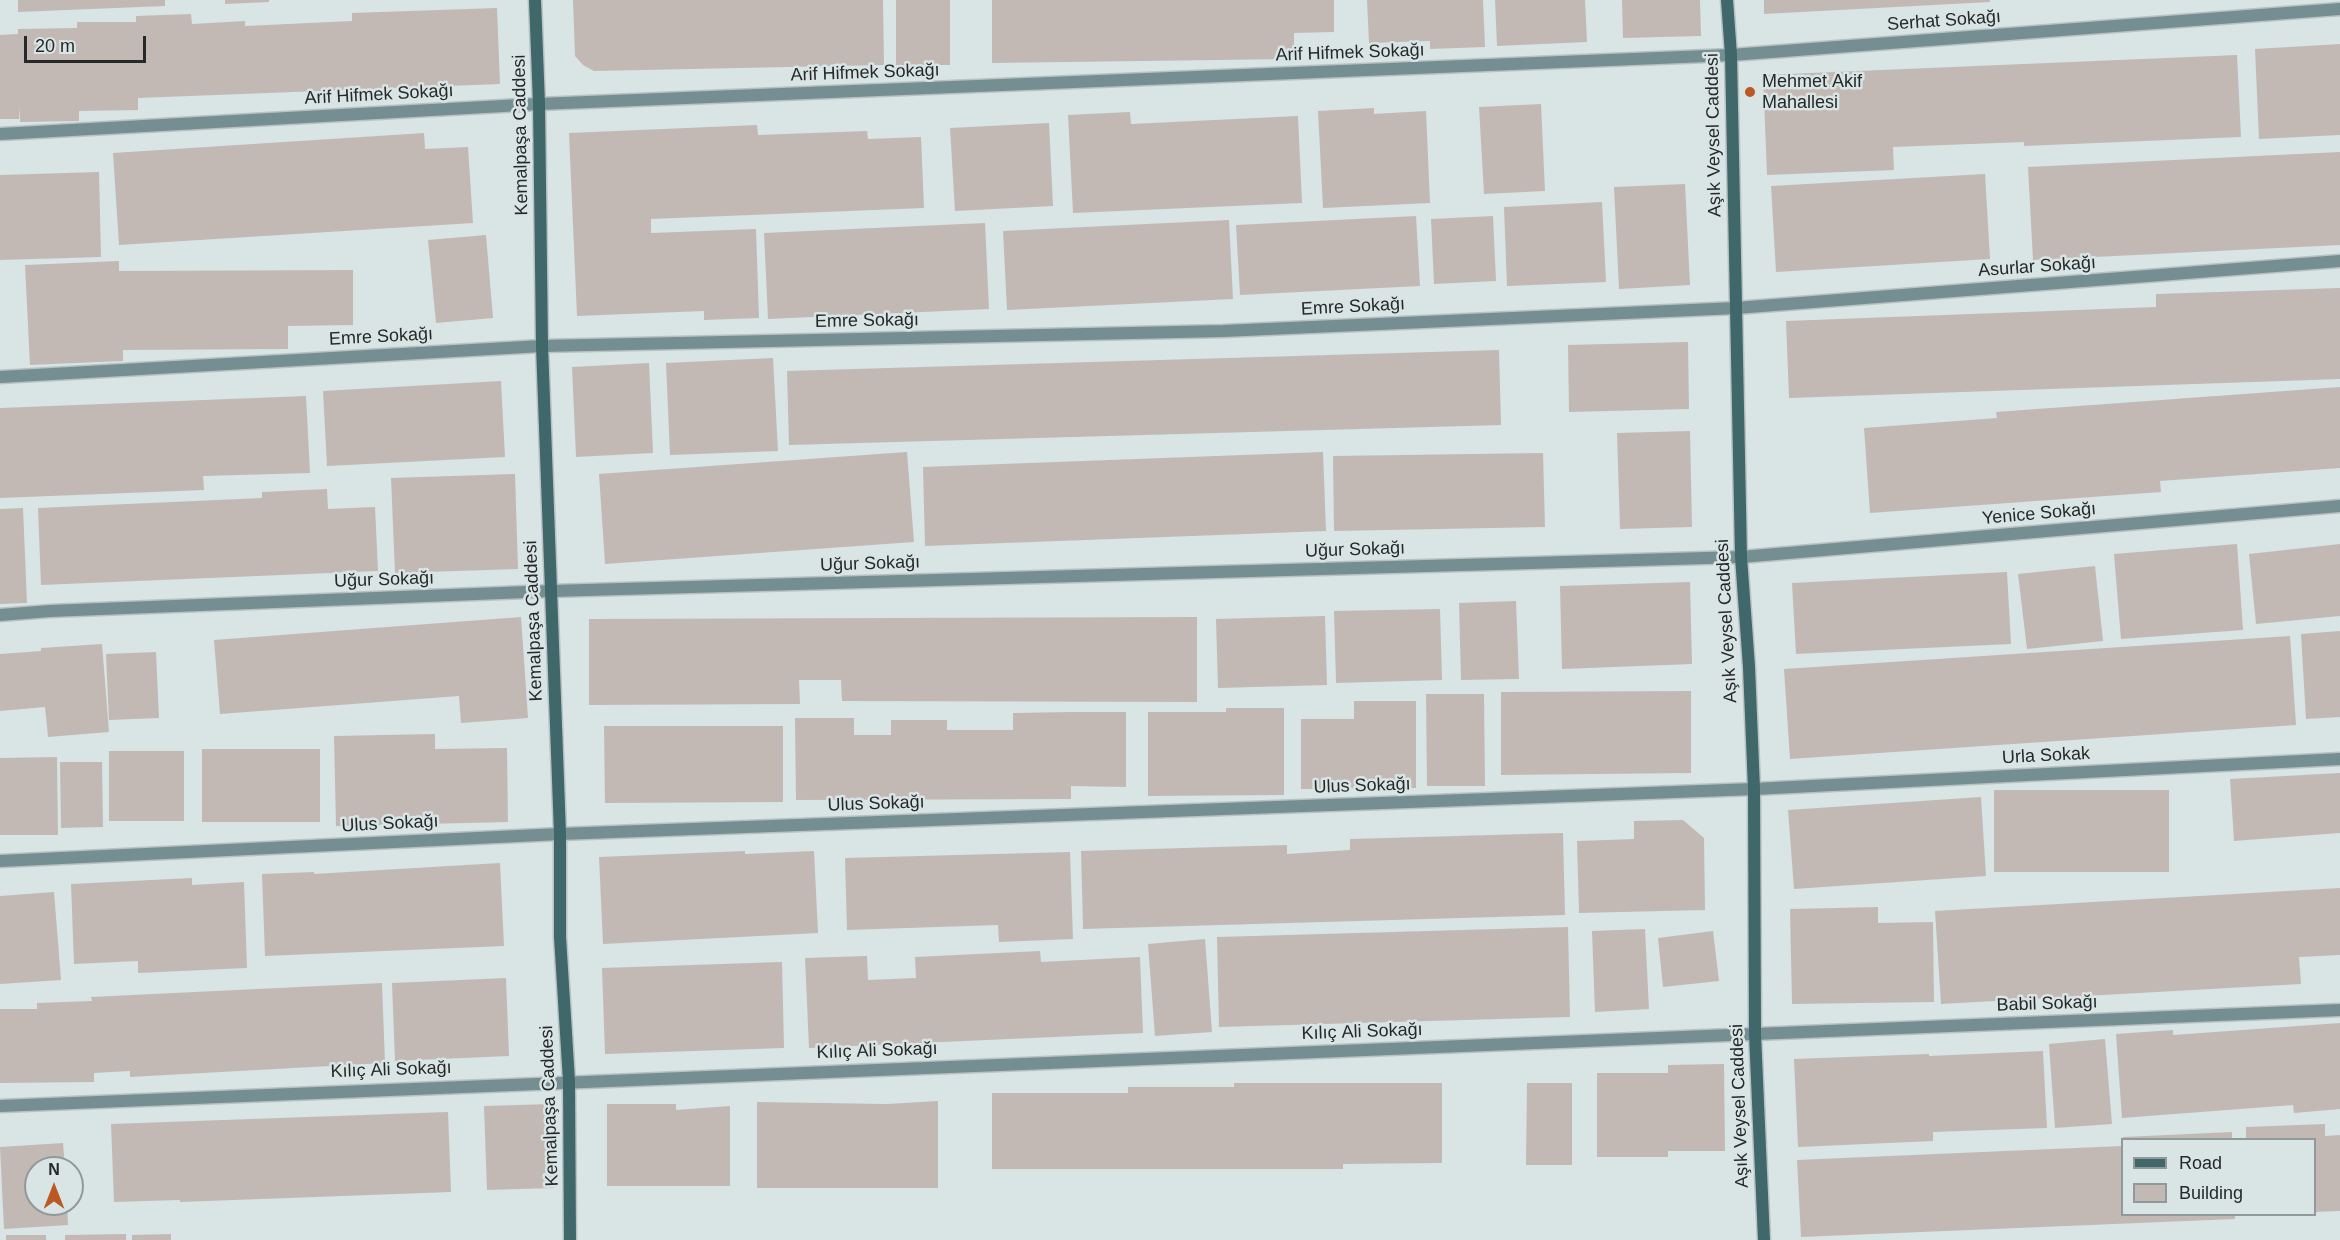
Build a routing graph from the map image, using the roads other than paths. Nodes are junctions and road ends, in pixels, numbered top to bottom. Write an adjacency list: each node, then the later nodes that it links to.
1 (535, 0): 5 (main road, Kemalpaşa Caddesi)
2 (1727, 0): 4 (main road, Aşık Veysel Caddesi)
3 (2340, 9): 4 (street, Serhat Sokağı)
4 (1731, 55): 5 (street, Arif Hifmek Sokağı); 8 (main road, Aşık Veysel Caddesi)
5 (539, 104): 6 (street, Arif Hifmek Sokağı); 9 (main road, Kemalpaşa Caddesi)
6 (0, 134)
7 (2340, 261): 8 (street, Asurlar Sokağı)
8 (1736, 308): 9 (street, Emre Sokağı); 12 (main road, Aşık Veysel Caddesi)
9 (542, 346): 10 (street, Emre Sokağı); 13 (main road, Kemalpaşa Caddesi)
10 (0, 377)
11 (2340, 506): 12 (street, Yenice Sokağı)
12 (1741, 557): 13 (street, Uğur Sokağı); 16 (main road, Aşık Veysel Caddesi)
13 (551, 591): 14 (street, Uğur Sokağı); 17 (main road, Kemalpaşa Caddesi)
14 (0, 615)
15 (2340, 759): 16 (street, Urla Sokak)
16 (1754, 789): 17 (street, Ulus Sokağı); 20 (main road, Aşık Veysel Caddesi)
17 (560, 834): 18 (street, Ulus Sokağı); 21 (main road, Kemalpaşa Caddesi)
18 (0, 861)
19 (2340, 1010): 20 (street, Babil Sokağı)
20 (1755, 1034): 21 (street, Kılıç Ali Sokağı); 24 (main road, Aşık Veysel Caddesi)
21 (569, 1081): 22 (street, Kılıç Ali Sokağı); 23 (main road, Kemalpaşa Caddesi)
22 (0, 1106)
23 (570, 1240)
24 (1764, 1240)

